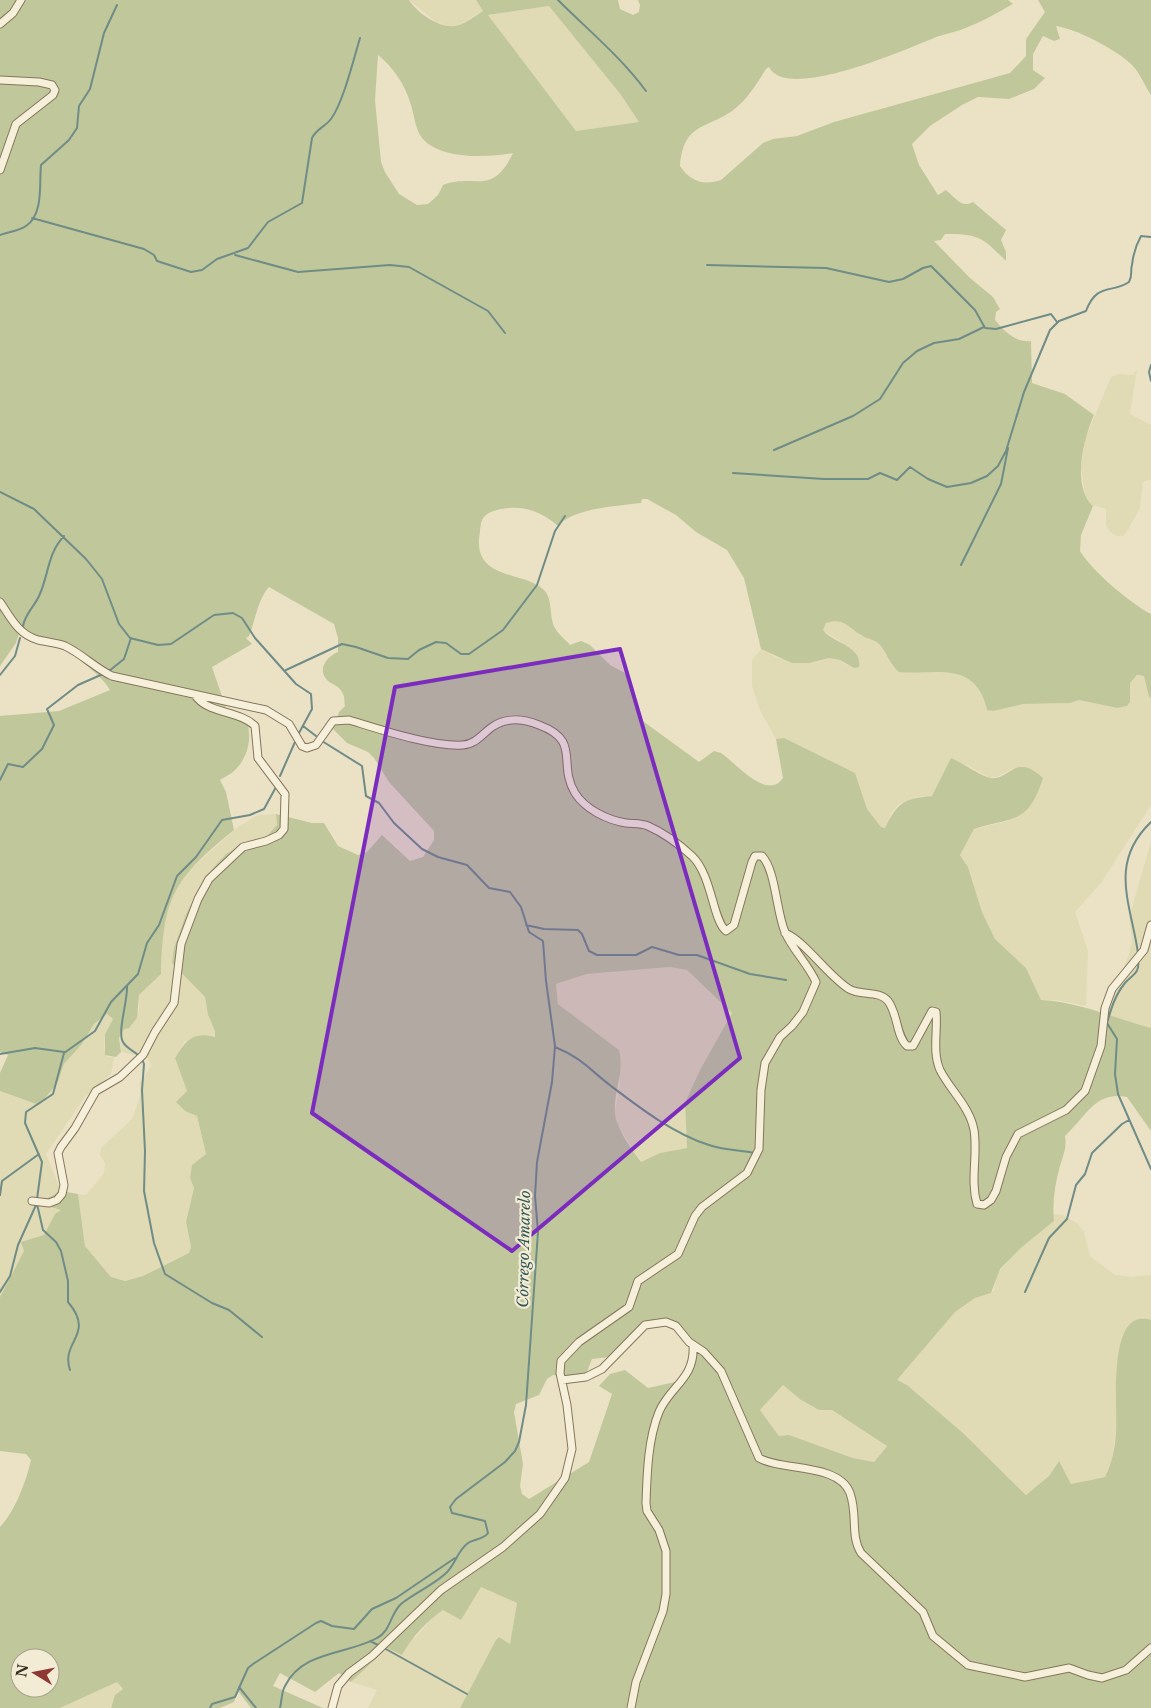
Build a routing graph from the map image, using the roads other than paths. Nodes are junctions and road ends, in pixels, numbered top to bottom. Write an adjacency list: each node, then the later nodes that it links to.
1 (21, 0): 2 (street)
2 (0, 24)
3 (0, 80): 4 (street)
4 (0, 170)
5 (0, 602): 6 (street)
6 (195, 695): 8 (street); 9 (street)
7 (1151, 925): 8 (street)
8 (785, 933): 11 (street)
9 (32, 1201)
10 (694, 1346): 11 (street); 12 (street); 14 (street)
11 (562, 1380): 13 (street)
12 (1151, 1648)
13 (332, 1708)
14 (631, 1708)

